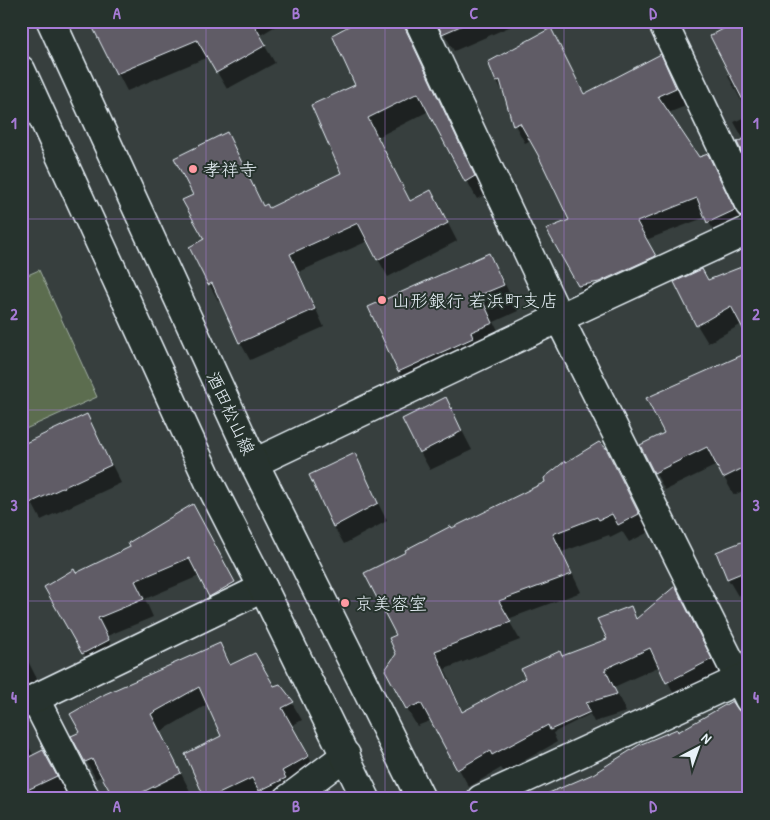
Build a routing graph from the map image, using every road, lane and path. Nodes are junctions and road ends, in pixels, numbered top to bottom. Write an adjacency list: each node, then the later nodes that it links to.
1 (51, 21): 8 (street, 酒田松山線)
2 (419, 21): 7 (street)
3 (662, 21): 5 (street)
4 (21, 70): 9 (street)
5 (749, 204)
6 (749, 230): 7 (street)
7 (559, 318): 8 (street); 10 (street)
8 (254, 463): 16 (street, 酒田松山線)
9 (263, 588): 11 (street); 12 (street)
10 (746, 684): 17 (street)
11 (28, 702): 13 (street)
12 (346, 755): 14 (street); 15 (street)
13 (86, 799)
14 (288, 799)
15 (366, 799)
16 (421, 799)
17 (481, 799)

